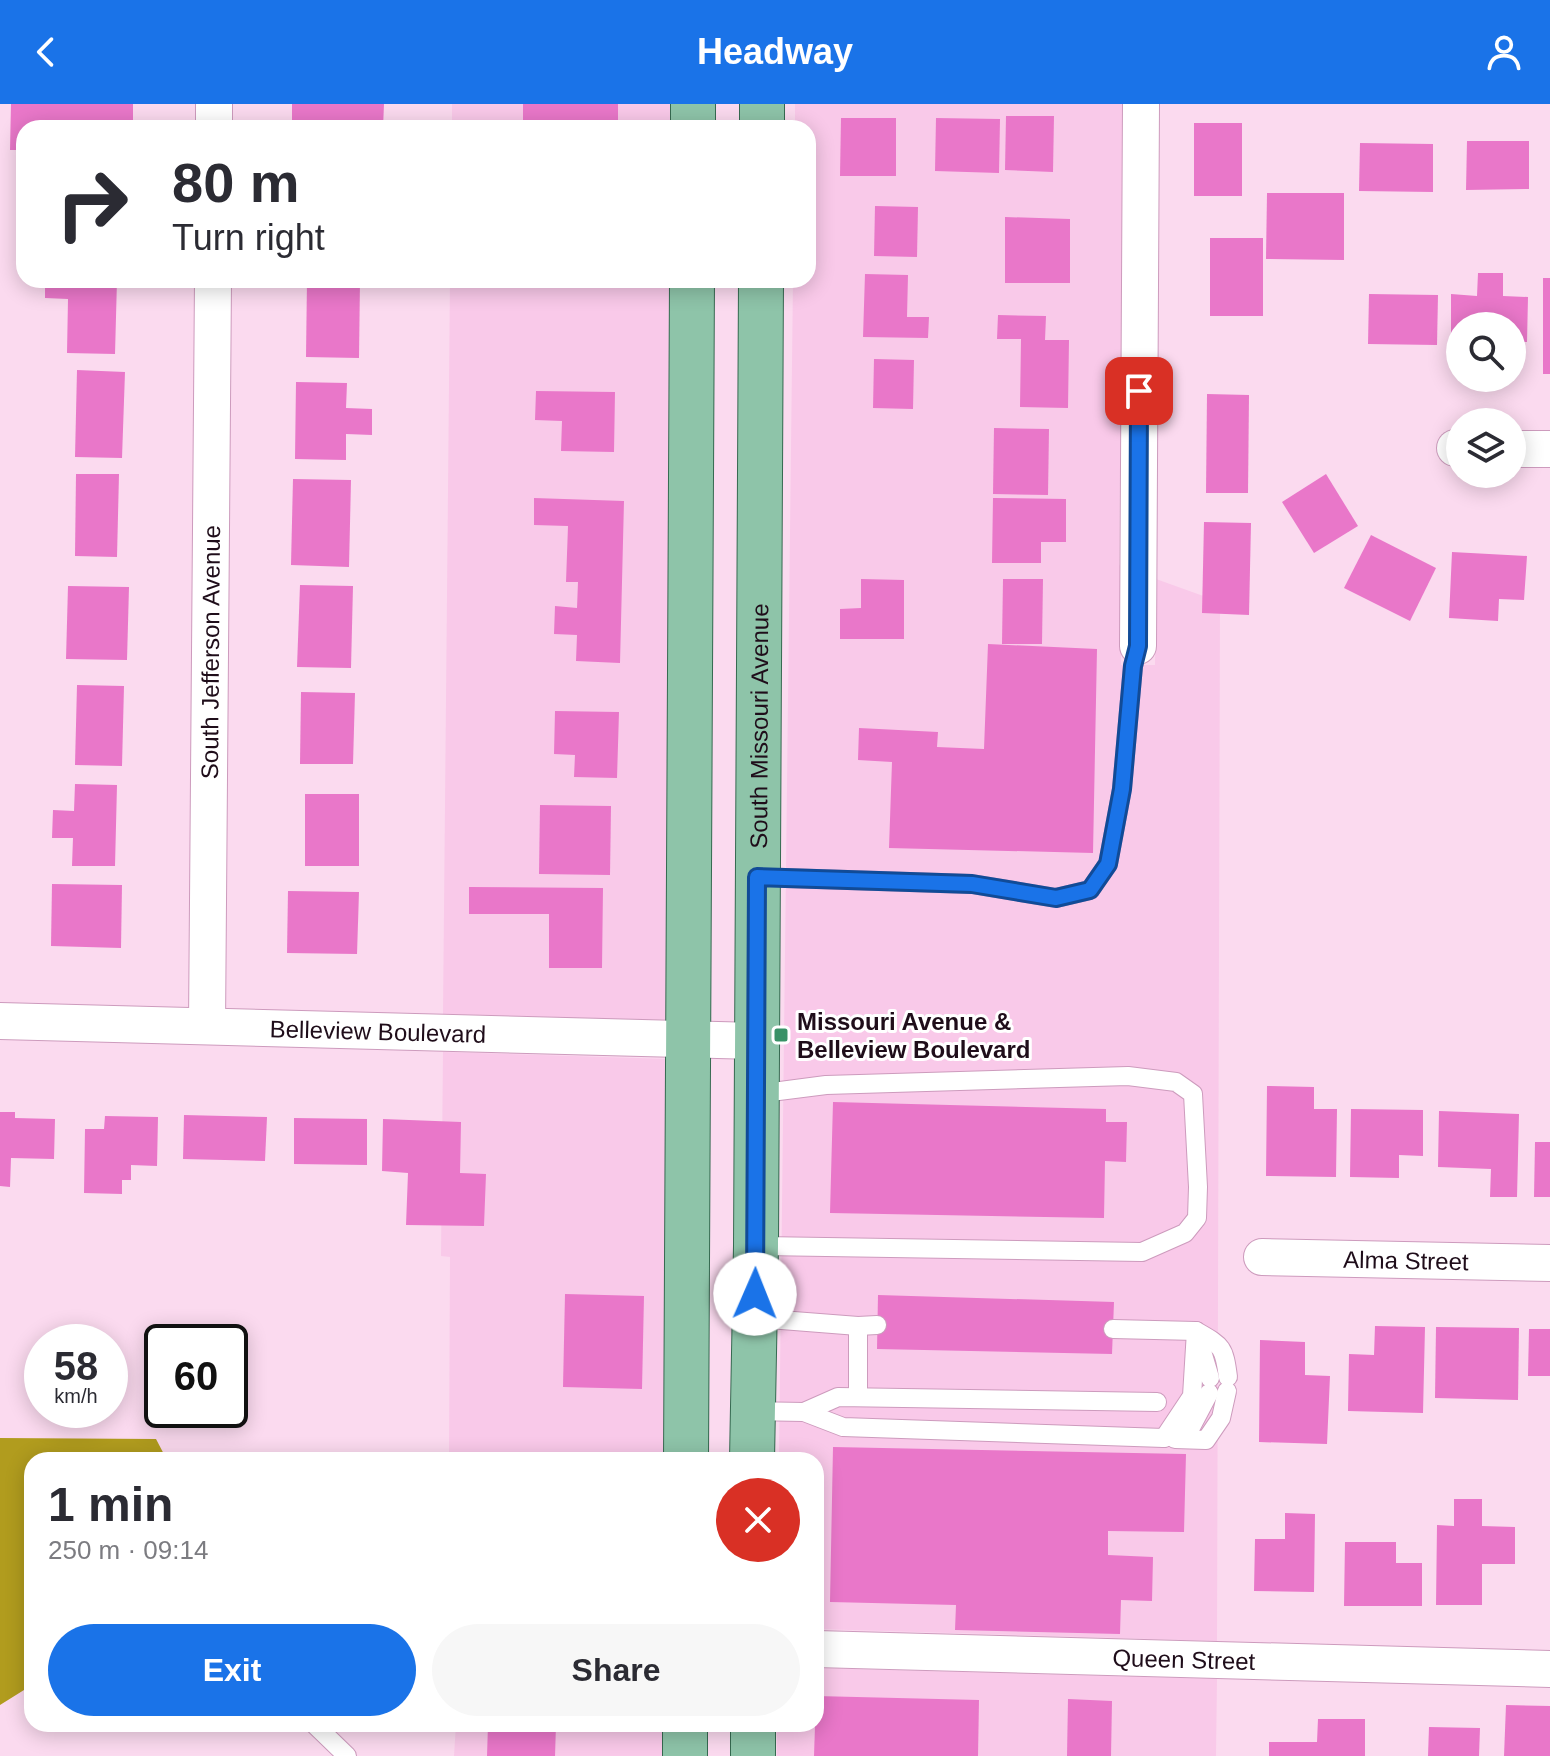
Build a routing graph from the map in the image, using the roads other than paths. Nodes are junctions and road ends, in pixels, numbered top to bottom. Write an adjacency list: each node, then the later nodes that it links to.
1 (1141, 104): 7 (street)
2 (213, 288): 10 (street, South Jefferson Avenue)
3 (692, 288): 11 (main road)
4 (761, 288): 8 (main road, South Missouri Avenue)
5 (1526, 449): 6 (street)
6 (1550, 449)
7 (1138, 646): 8 (lane)
8 (757, 877): 12 (main road, South Missouri Avenue)
9 (0, 1021): 10 (street, Belleview Boulevard)
10 (207, 1026): 11 (street, Belleview Boulevard)
11 (688, 1040): 12 (street, Belleview Boulevard); 27 (main road)
12 (756, 1041): 13 (main road, South Missouri Avenue)
13 (756, 1094): 14 (main road, South Missouri Avenue); 14 (lane)
14 (756, 1246): 17 (main road, South Missouri Avenue)
15 (1262, 1257): 16 (street, Alma Street)
16 (1550, 1263)
17 (755, 1318): 19 (lane); 24 (main road, South Missouri Avenue)
18 (877, 1325): 19 (lane)
19 (858, 1326): 22 (lane)
20 (1113, 1329): 21 (lane)
21 (1196, 1331): 26 (lane); 26 (lane)
22 (858, 1397): 23 (lane); 25 (lane)
23 (1157, 1402)
24 (752, 1411): 25 (lane); 28 (main road, South Missouri Avenue)
25 (804, 1412): 26 (lane)
26 (1164, 1438)
27 (686, 1452)
28 (752, 1452)
29 (824, 1649): 30 (street, Queen Street)
30 (1550, 1669)
31 (322, 1732): 34 (lane)
32 (685, 1732): 35 (main road)
33 (753, 1732): 36 (main road)
34 (347, 1756)
35 (685, 1756)
36 (753, 1756)

